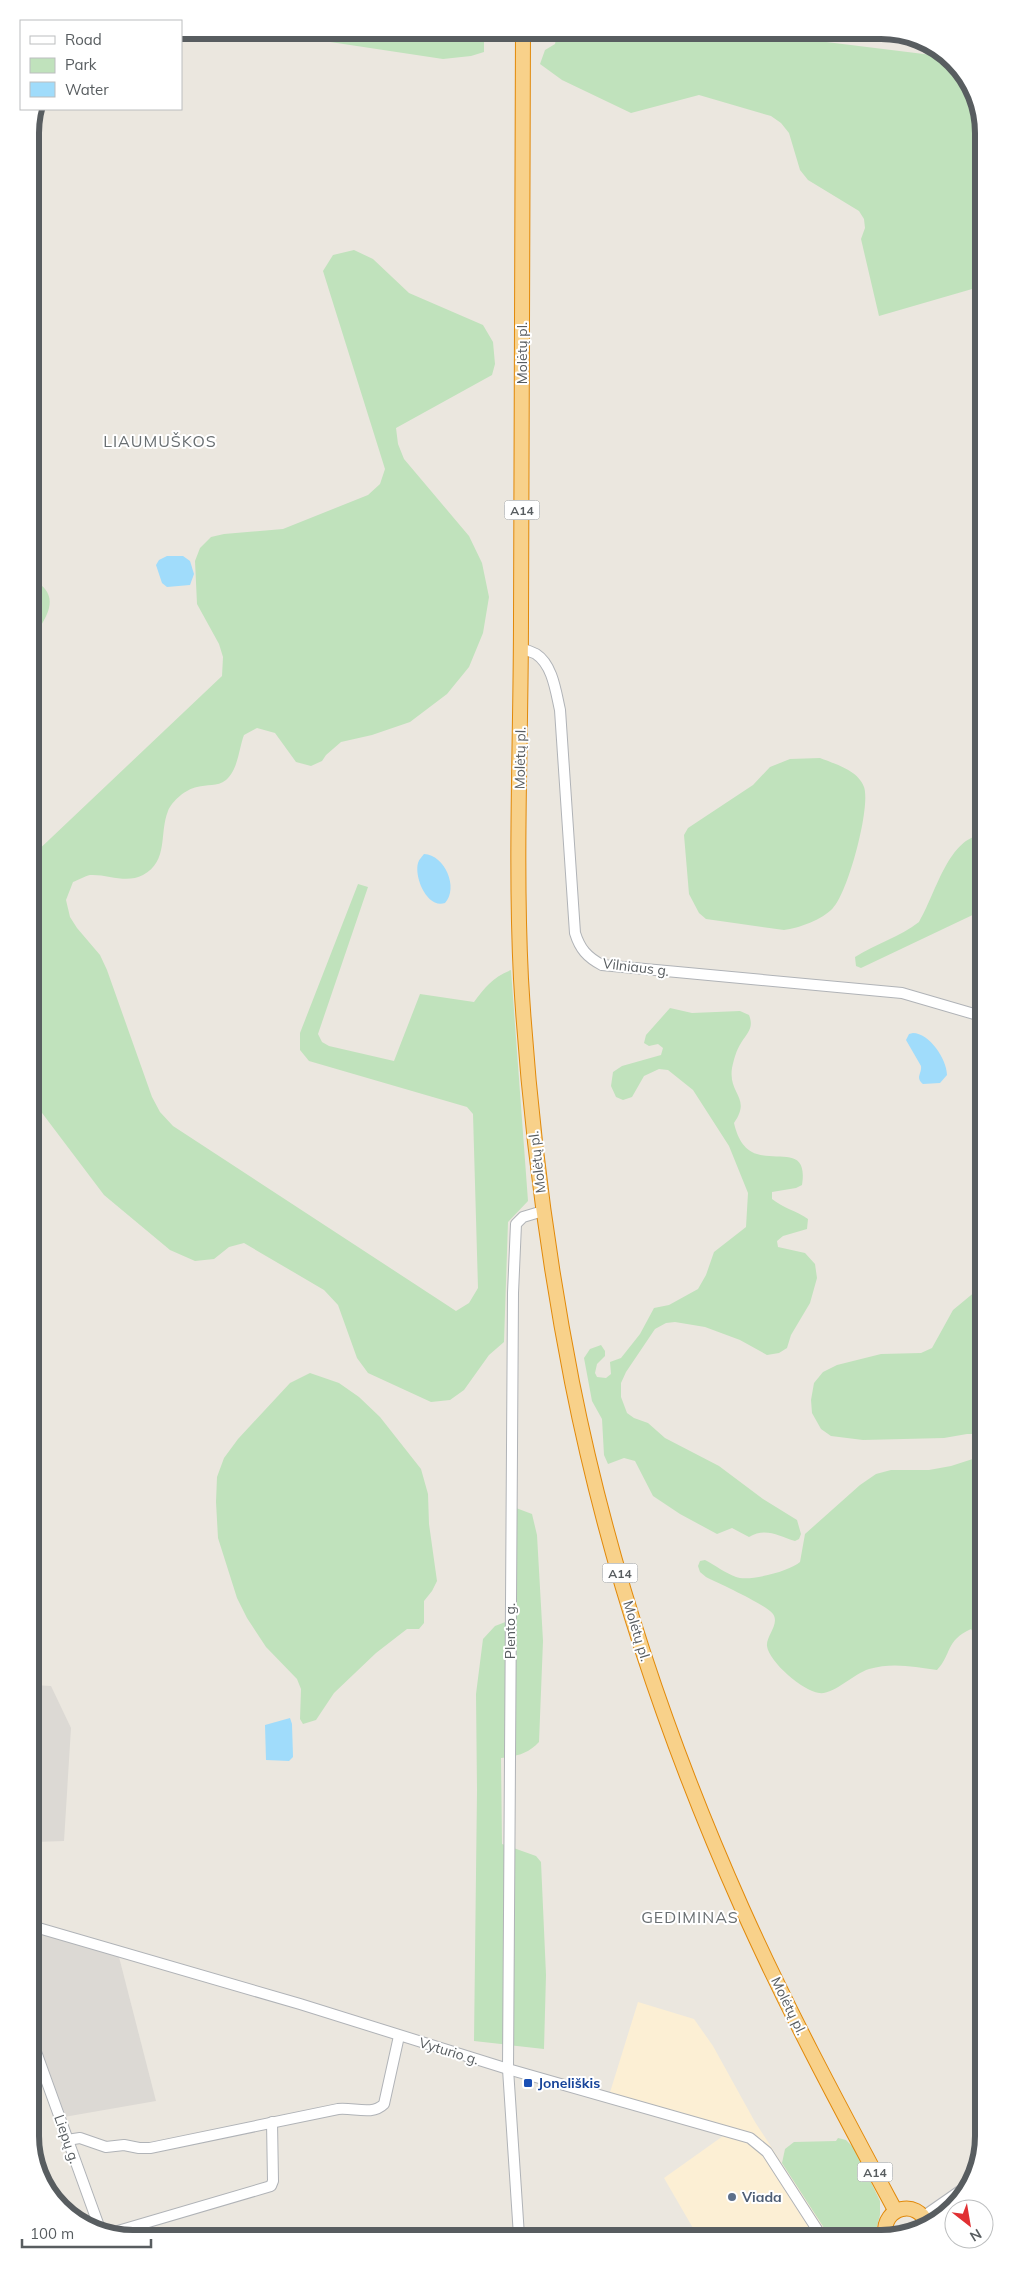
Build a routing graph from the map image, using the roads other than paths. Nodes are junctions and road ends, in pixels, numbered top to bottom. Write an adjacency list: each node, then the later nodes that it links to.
1 (523, 39): 2 (highway, Molėtų pl. / A14)
2 (521, 648): 3 (street, Vilniaus g.); 4 (highway, Molėtų pl. / A14)
3 (975, 1014)
4 (543, 1211): 8 (street, Plento g.); 12 (highway, Molėtų pl. / A14)
5 (39, 1927): 6 (street, Vyturio g.)
6 (399, 2036): 8 (street, Vyturio g.); 9 (street)
7 (39, 2060): 10 (street, Liepų g.)
8 (508, 2069): 17 (street); 18 (street, Vyturio g.)
9 (272, 2122): 10 (street); 16 (street)
10 (67, 2140): 15 (street, Liepų g.)
11 (951, 2199): 13 (street)
12 (895, 2210): 14 (highway); 19 (highway)
13 (931, 2216)
14 (926, 2220)
15 (98, 2224)
16 (123, 2229)
17 (519, 2230)
18 (817, 2230)
19 (884, 2230)

